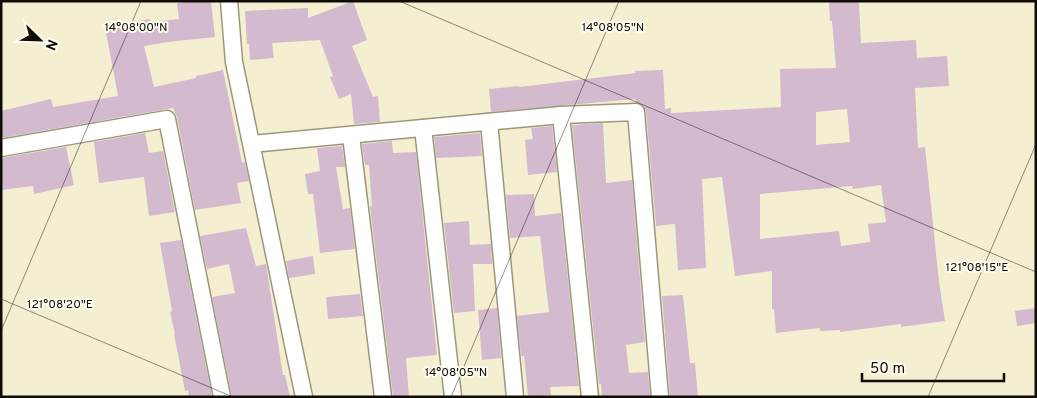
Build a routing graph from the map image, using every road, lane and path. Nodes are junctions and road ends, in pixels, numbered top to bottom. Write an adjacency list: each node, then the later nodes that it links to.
1 (229, 1): 6 (street)
2 (560, 115): 3 (street); 13 (street); 14 (street)
3 (489, 122): 4 (street); 12 (street)
4 (423, 128): 5 (street); 11 (street)
5 (351, 136): 6 (street); 10 (street)
6 (252, 144): 9 (street)
7 (1, 148): 8 (street)
8 (222, 397)
9 (304, 397)
10 (383, 397)
11 (453, 397)
12 (515, 397)
13 (590, 397)
14 (660, 397)

